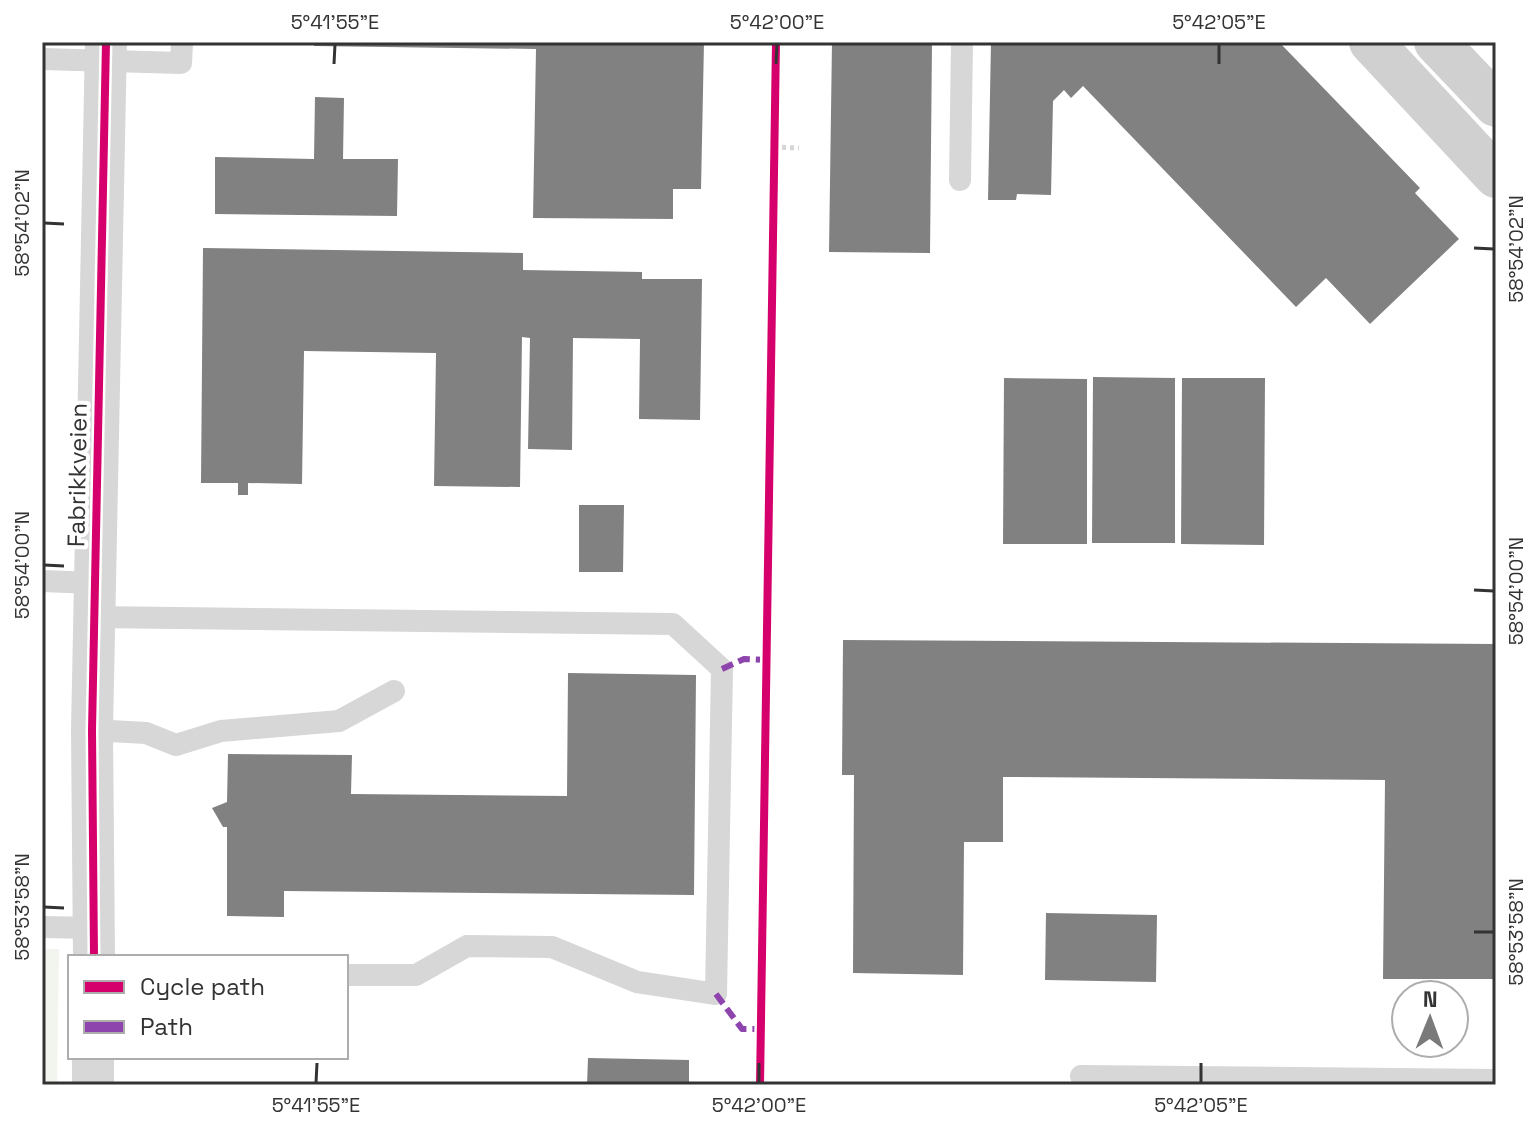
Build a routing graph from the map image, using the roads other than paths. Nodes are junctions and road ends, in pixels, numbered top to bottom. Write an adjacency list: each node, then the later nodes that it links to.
1 (182, 42): 5 (lane)
2 (962, 42): 9 (lane)
3 (1371, 42): 8 (main road)
4 (1436, 42): 7 (main road)
5 (106, 52): 6 (lane); 11 (street, Fabrikkveien)
6 (42, 59)
7 (1496, 105)
8 (1496, 176)
9 (960, 180)
10 (42, 581): 11 (lane)
11 (94, 600): 13 (street, Fabrikkveien); 16 (lane)
12 (394, 691): 13 (lane)
13 (92, 730): 15 (street, Fabrikkveien)
14 (42, 927): 15 (lane)
15 (94, 942)
16 (348, 975)
17 (93, 1059): 20 (street)
18 (1081, 1076): 19 (lane)
19 (1496, 1080)
20 (93, 1085)

